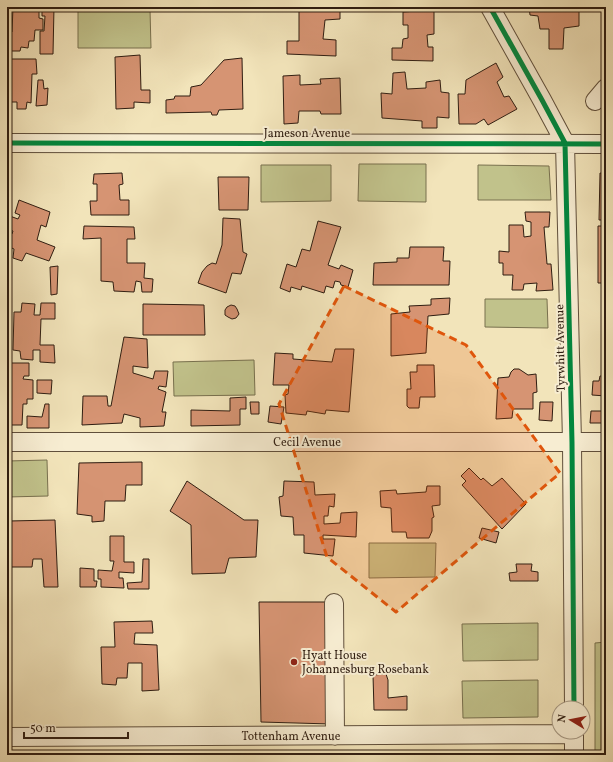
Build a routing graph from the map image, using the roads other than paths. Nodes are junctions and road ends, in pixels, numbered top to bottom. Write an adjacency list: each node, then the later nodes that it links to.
1 (490, 7): 2 (street, Tyrwhitt Avenue)
2 (565, 143): 3 (street, Jameson Avenue); 4 (street, Jameson Avenue); 6 (street, Tyrwhitt Avenue)
3 (7, 144)
4 (606, 144)
5 (7, 442): 6 (street, Cecil Avenue)
6 (572, 442): 7 (street, Cecil Avenue); 9 (street, Tyrwhitt Avenue)
7 (606, 442)
8 (334, 603): 11 (street)
9 (574, 700)
10 (551, 733): 11 (street, Tottenham Avenue)
11 (335, 736): 12 (street, Tottenham Avenue)
12 (7, 737)
13 (574, 740): 14 (street)
14 (574, 755)

